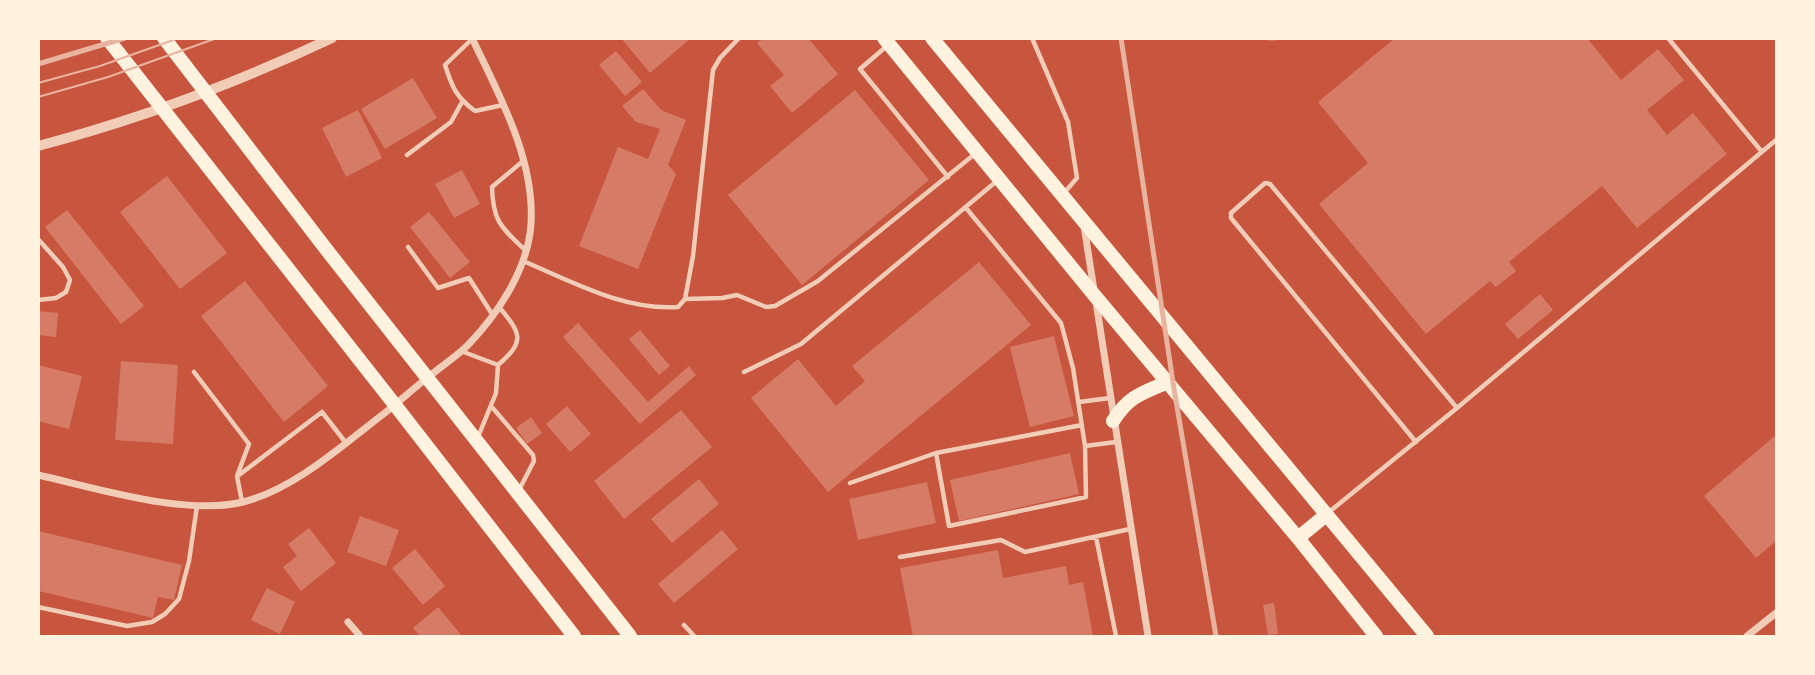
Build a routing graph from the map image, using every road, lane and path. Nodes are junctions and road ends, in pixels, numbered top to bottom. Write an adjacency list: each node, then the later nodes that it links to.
1 (107, 38): 42 (main road)
2 (164, 38): 38 (main road)
3 (332, 38): 15 (street)
4 (932, 38): 22 (main road)
5 (1032, 38): 22 (lane)
6 (1268, 38): 7 (lane)
7 (1276, 38)
8 (1668, 38): 17 (lane)
9 (472, 39): 12 (lane); 13 (street)
10 (734, 40): 30 (lane)
11 (887, 41): 16 (main road); 20 (lane)
12 (462, 102): 13 (lane); 18 (lane)
13 (503, 105): 19 (street)
14 (1776, 140): 17 (lane)
15 (38, 146)
16 (977, 152): 20 (lane); 21 (main road)
17 (1762, 152): 44 (lane)
18 (407, 155)
19 (523, 161): 27 (street); 27 (lane)
20 (948, 177): 30 (lane)
21 (999, 179): 23 (lane); 29 (main road)
22 (1061, 196): 24 (main road)
23 (965, 208): 37 (lane); 41 (lane)
24 (1084, 225): 29 (street); 59 (main road)
25 (38, 239): 31 (lane)
26 (408, 247): 33 (lane)
27 (525, 250): 28 (street)
28 (523, 261): 30 (lane); 32 (street)
29 (1095, 296): 39 (main road); 40 (street)
30 (685, 299)
31 (38, 300)
32 (498, 307): 33 (street); 35 (lane)
33 (492, 314): 34 (street)
34 (461, 351): 35 (lane); 38 (street)
35 (498, 365): 43 (lane)
36 (194, 372): 54 (lane)
37 (744, 372)
38 (427, 377): 42 (street); 47 (main road)
39 (1168, 382): 45 (main road); 62 (main road)
40 (1110, 398): 41 (lane); 45 (street)
41 (1079, 402): 46 (lane)
42 (395, 405): 50 (street); 70 (main road)
43 (491, 407): 47 (lane); 56 (lane)
44 (1457, 408): 49 (lane); 49 (lane)
45 (1113, 421): 48 (street)
46 (1082, 425): 51 (lane); 52 (lane)
47 (476, 440): 56 (main road)
48 (1116, 442): 51 (lane); 60 (street)
49 (1416, 442): 59 (lane)
50 (346, 443): 54 (lane); 57 (street)
51 (1085, 446): 52 (lane)
52 (936, 453): 55 (lane)
53 (38, 475): 58 (street)
54 (237, 477): 57 (lane)
55 (850, 483)
56 (517, 493): 71 (main road)
57 (242, 502): 58 (street)
58 (197, 505): 64 (lane)
59 (1326, 515): 62 (main road); 76 (main road)
60 (1130, 529): 61 (lane); 74 (street)
61 (1096, 537): 63 (lane); 73 (lane)
62 (1298, 538): 75 (main road)
63 (900, 557)
64 (38, 607)
65 (1776, 613): 77 (street)
66 (348, 622): 69 (street)
67 (684, 625): 68 (lane)
68 (692, 634): 72 (lane)
69 (360, 636)
70 (573, 636)
71 (630, 636)
72 (684, 636)
73 (1116, 636)
74 (1148, 636)
75 (1376, 636)
76 (1427, 636)
77 (1747, 636)

